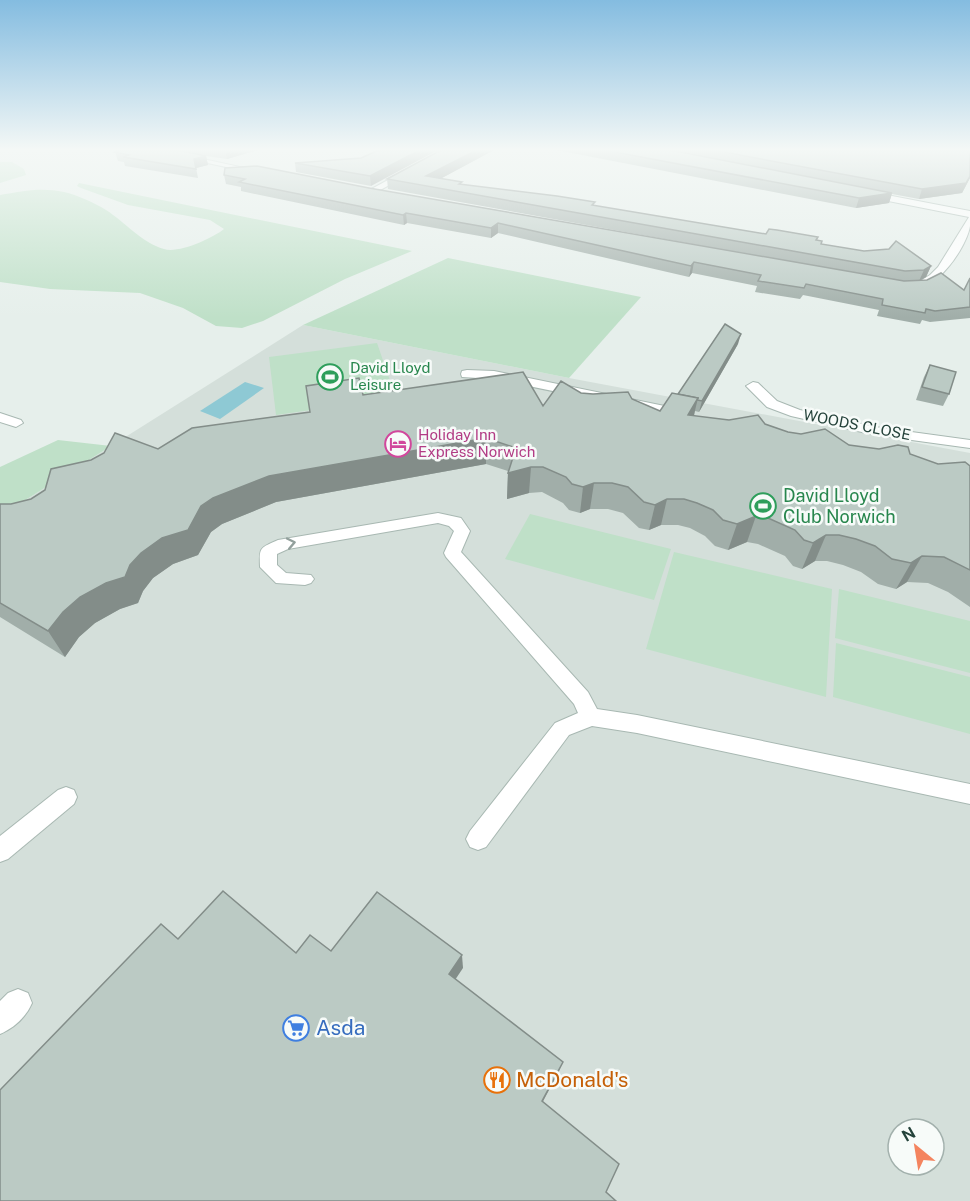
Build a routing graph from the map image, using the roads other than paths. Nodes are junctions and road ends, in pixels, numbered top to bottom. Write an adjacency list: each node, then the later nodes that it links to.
1 (929, 206): 2 (street)
2 (970, 214)
3 (970, 219): 4 (street)
4 (900, 287)
5 (467, 374): 7 (street)
6 (753, 386): 10 (street, WOODS CLOSE)
7 (694, 416)
8 (0, 417): 9 (street)
9 (16, 423)
10 (970, 444)
11 (305, 579): 12 (street, one-way to 12)
12 (591, 717): 13 (street); 15 (street)
13 (970, 794)
14 (66, 796): 16 (street)
15 (478, 839)
16 (0, 851)

